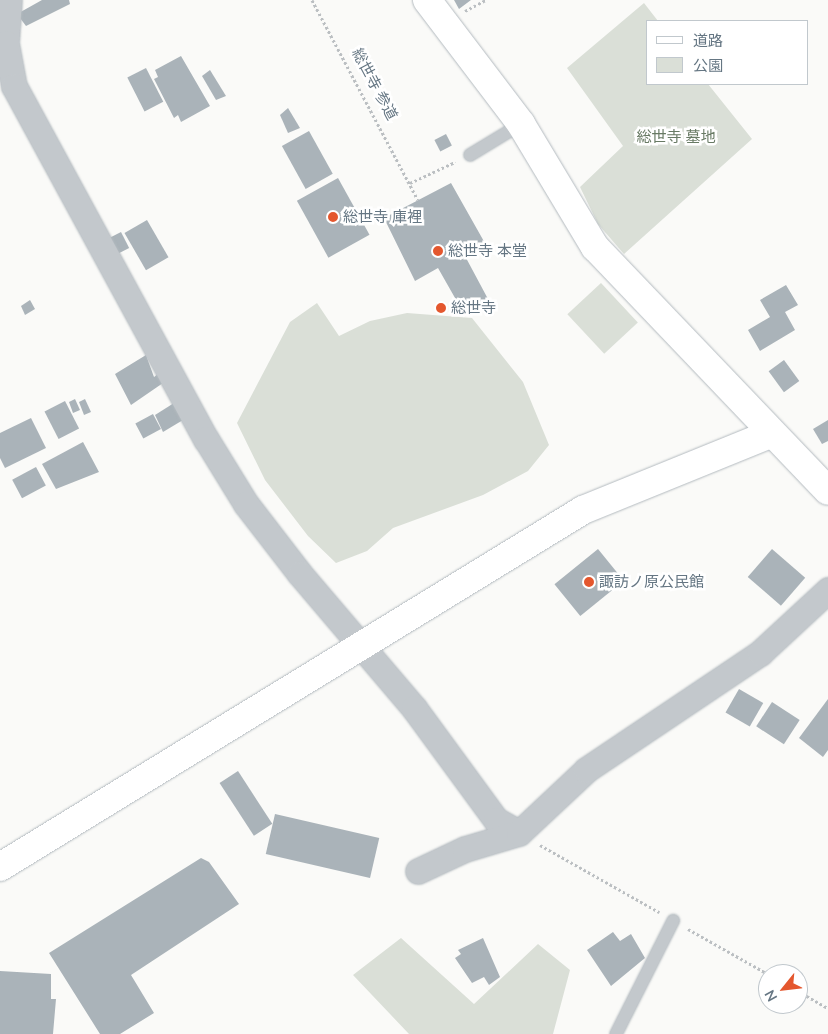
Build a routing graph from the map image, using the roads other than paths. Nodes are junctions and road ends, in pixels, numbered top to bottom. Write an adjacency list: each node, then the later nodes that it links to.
1 (8, 0): 8 (street)
2 (427, 0): 3 (street)
3 (521, 124): 4 (lane); 5 (street)
4 (470, 155)
5 (770, 434): 6 (street); 8 (street)
6 (828, 491)
7 (828, 590): 9 (street)
8 (358, 645): 9 (street); 10 (street)
9 (519, 834): 11 (street)
10 (0, 867)
11 (418, 871)
12 (673, 921): 13 (lane)
13 (616, 1034)

